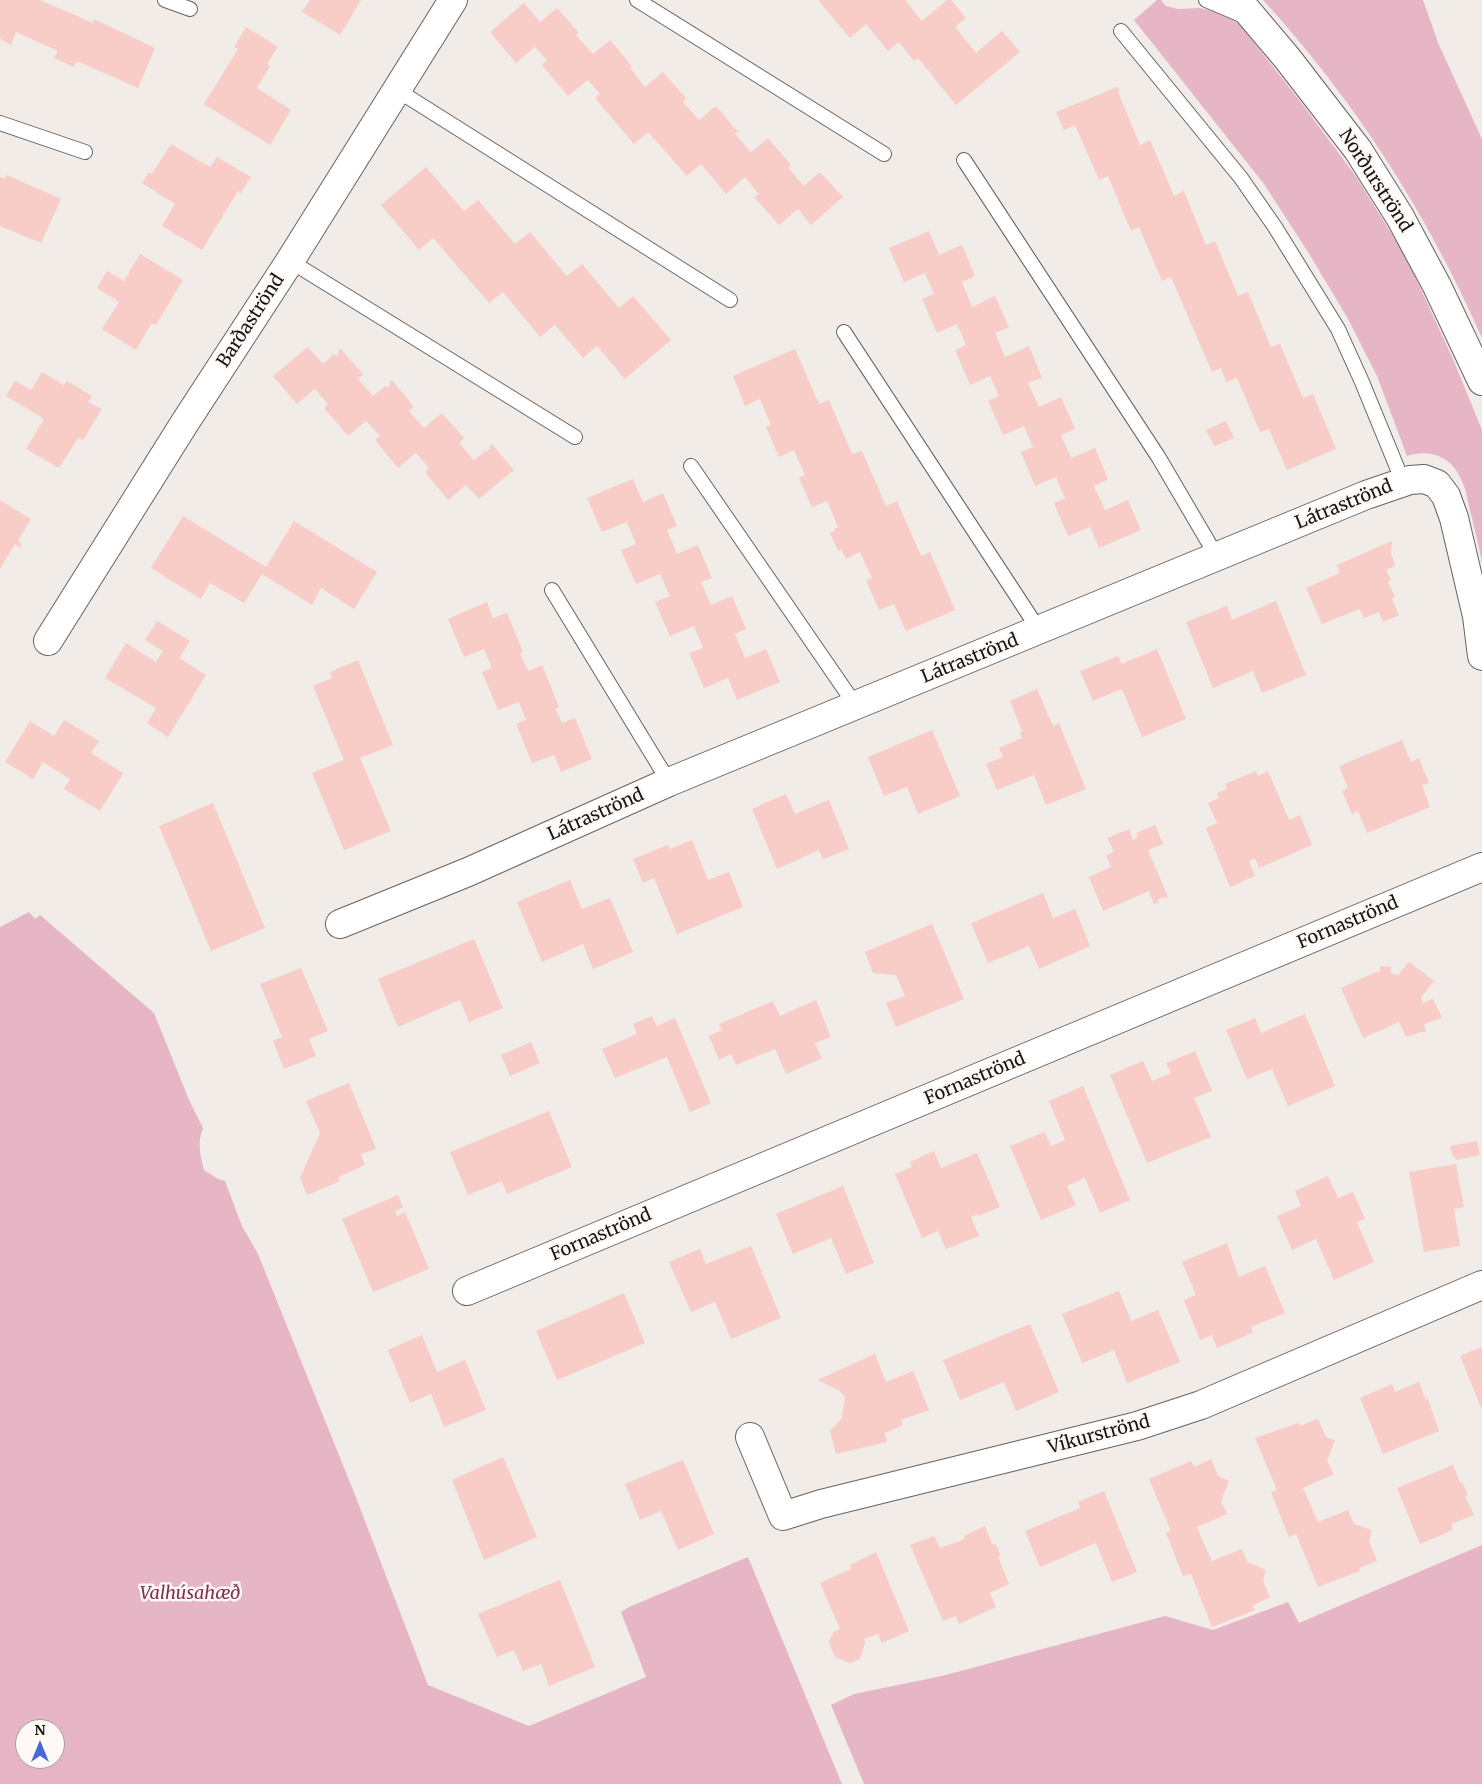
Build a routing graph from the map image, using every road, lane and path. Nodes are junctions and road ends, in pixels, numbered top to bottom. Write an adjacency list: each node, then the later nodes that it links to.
1 (165, 0): 6 (lane)
2 (453, 0): 9 (street, Barðaströnd)
3 (637, 0): 12 (lane)
4 (1206, 0): 7 (lane)
5 (1238, 0): 7 (street, Norðurströnd)
6 (190, 9)
7 (1256, 21): 17 (street, Norðurströnd)
8 (1121, 31): 20 (lane)
9 (397, 90): 14 (street, Barðaströnd); 15 (lane)
10 (0, 123): 11 (lane)
11 (85, 152)
12 (884, 154)
13 (964, 160): 21 (lane)
14 (290, 261): 18 (lane); 24 (street, Barðaströnd)
15 (730, 300)
16 (844, 332): 23 (lane)
17 (1482, 381)
18 (574, 437)
19 (692, 466): 26 (lane)
20 (1403, 482): 21 (street, Látraströnd); 25 (street, Látraströnd)
21 (1217, 557): 23 (street, Látraströnd)
22 (552, 590): 27 (lane)
23 (1039, 630): 26 (street, Látraströnd)
24 (48, 640)
25 (1482, 656)
26 (856, 706): 27 (street, Látraströnd)
27 (669, 782): 29 (street, Látraströnd)
28 (1482, 867): 31 (street, Fornaströnd)
29 (340, 924)
30 (1482, 1285): 32 (street, Víkurströnd)
31 (468, 1291)
32 (750, 1436)

